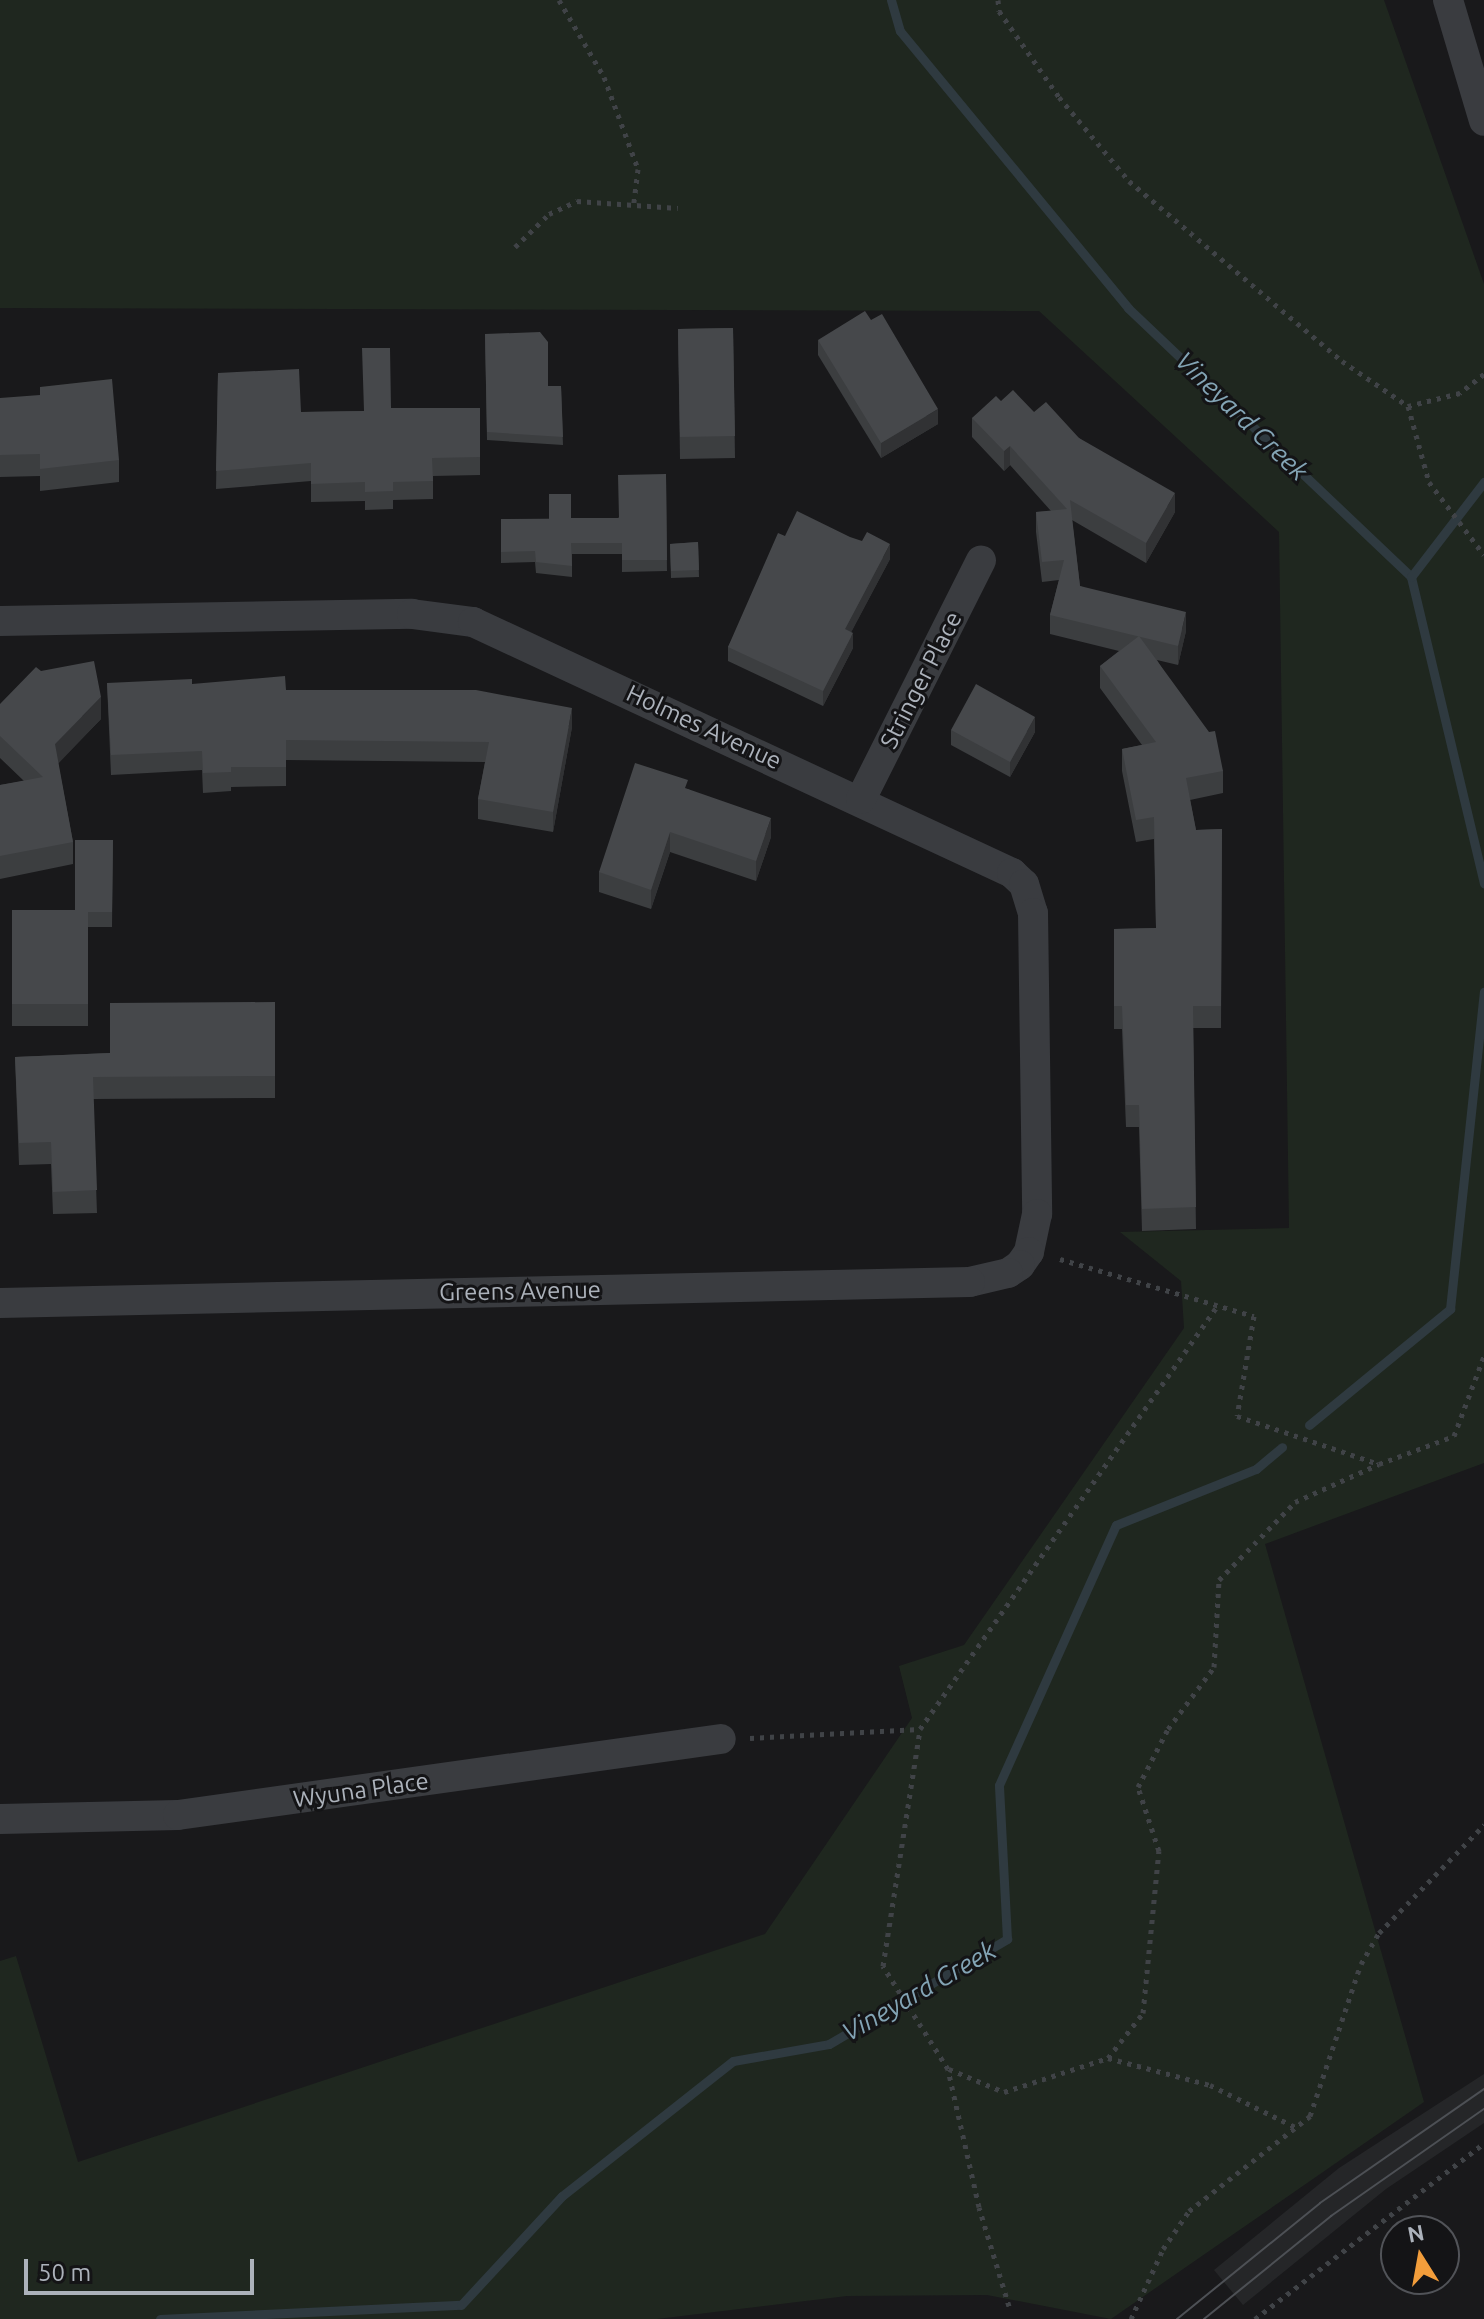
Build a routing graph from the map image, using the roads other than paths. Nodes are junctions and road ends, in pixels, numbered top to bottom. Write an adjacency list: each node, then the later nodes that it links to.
1 (1448, 0): 2 (street)
2 (1484, 121)
3 (981, 560): 5 (street, Stringer Place)
4 (0, 621): 5 (street, Holmes Avenue)
5 (861, 799): 6 (street, Holmes Avenue)
6 (1029, 1252): 7 (street, Greens Avenue)
7 (0, 1303)
8 (721, 1739): 9 (street, Wyuna Place)
9 (0, 1819)

